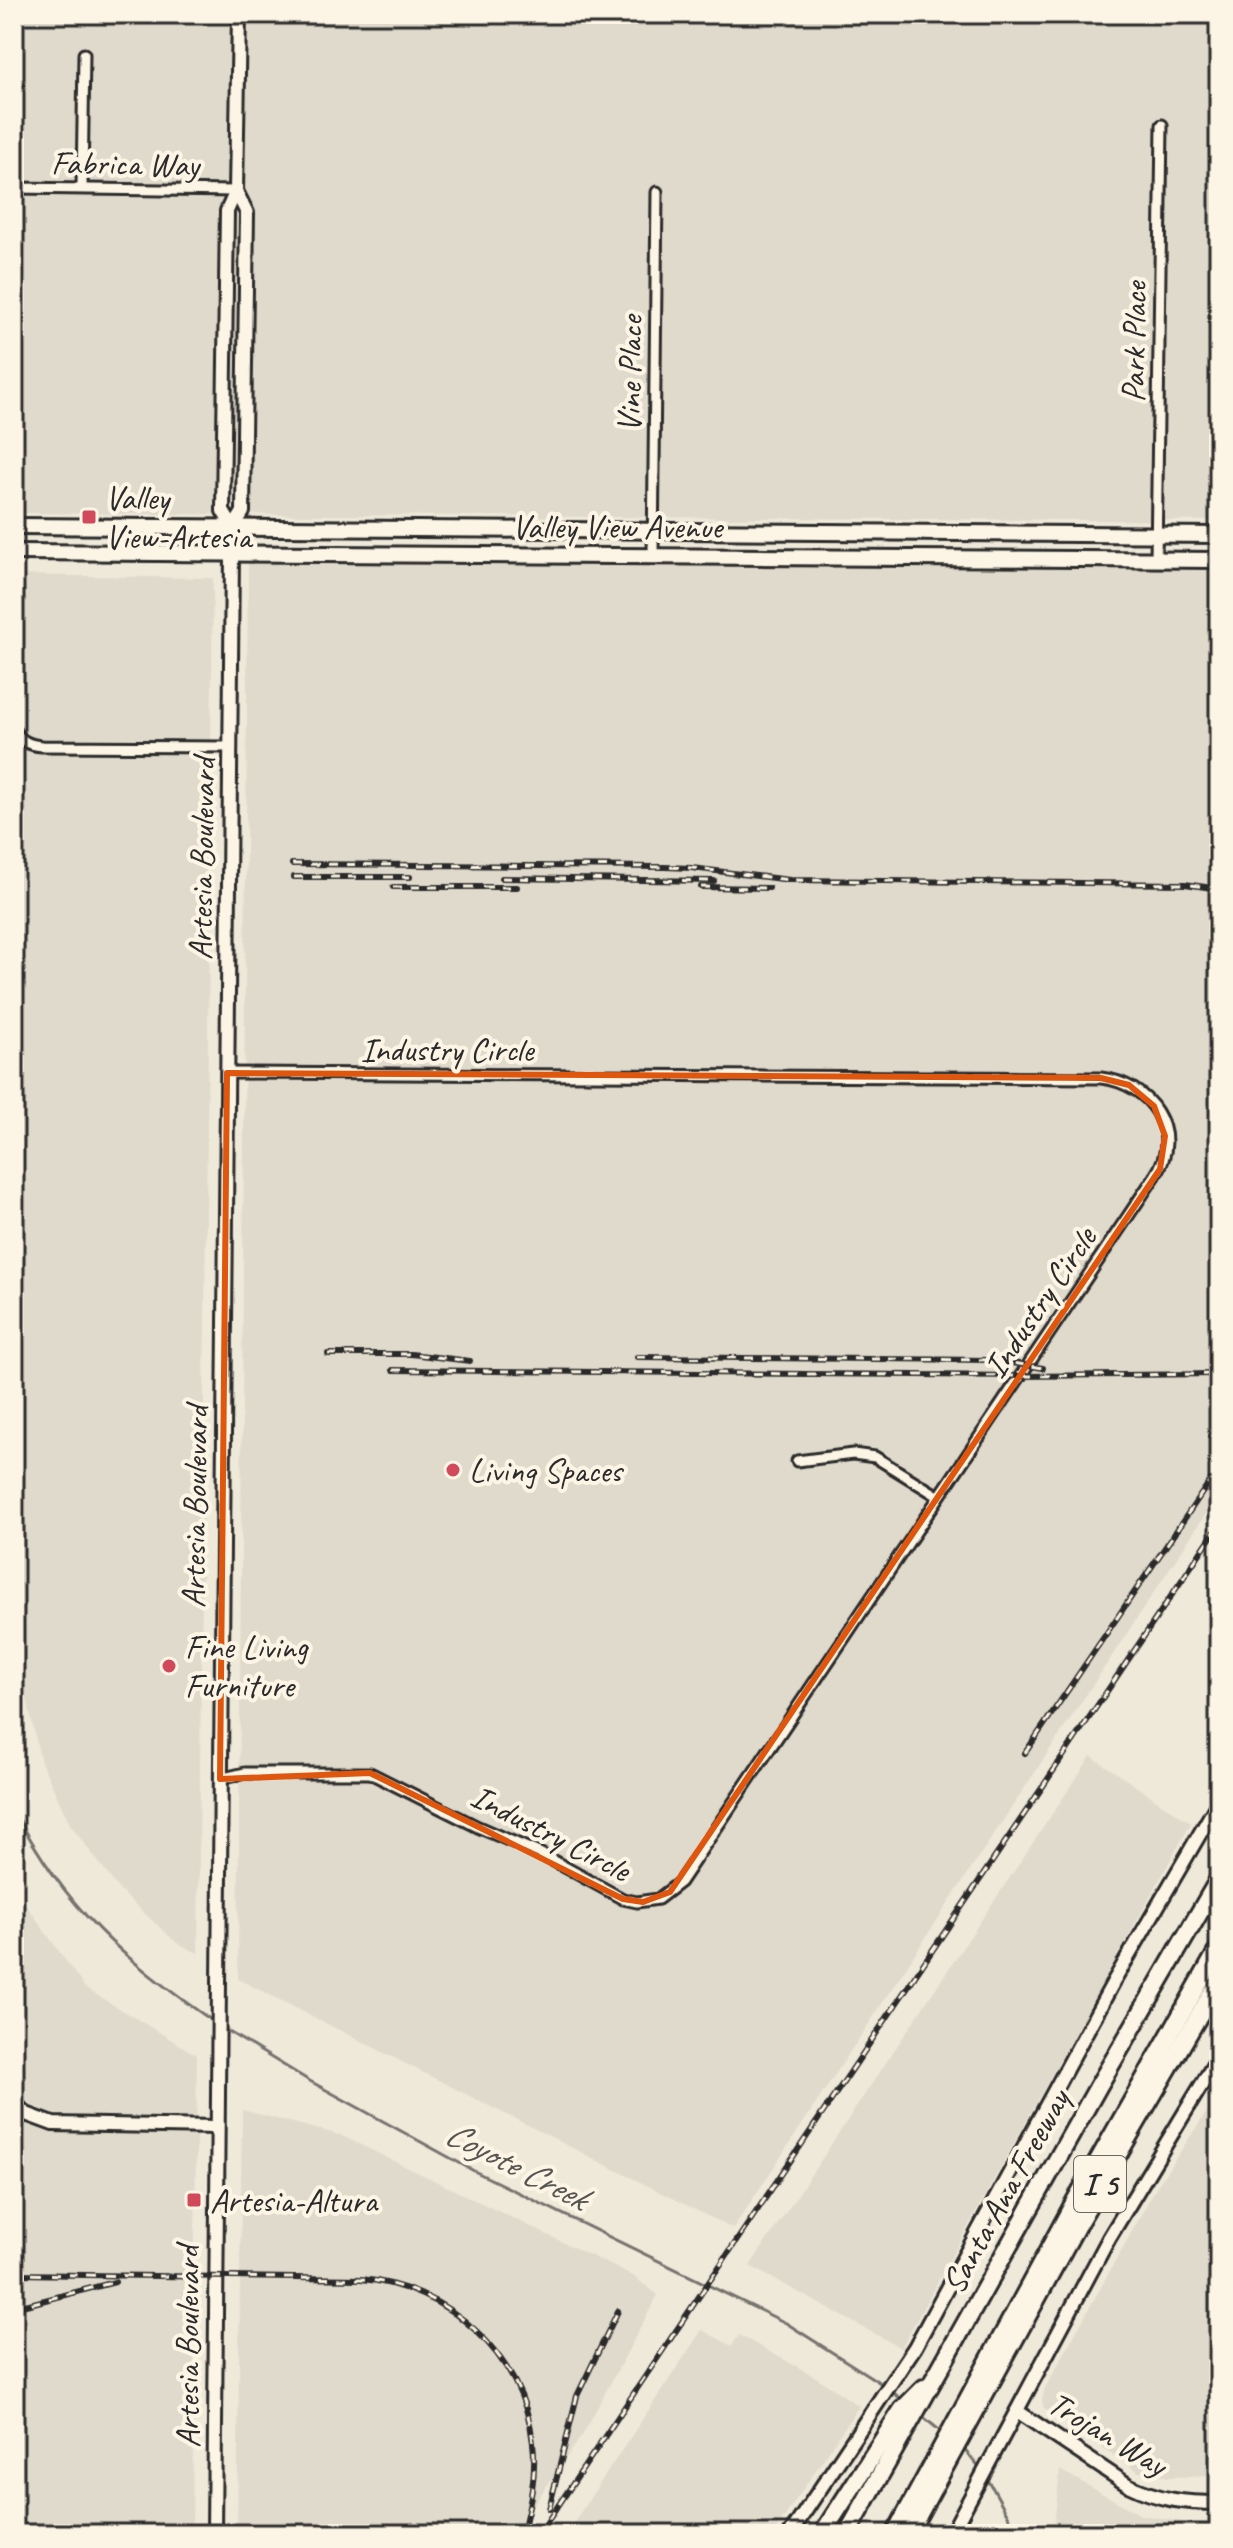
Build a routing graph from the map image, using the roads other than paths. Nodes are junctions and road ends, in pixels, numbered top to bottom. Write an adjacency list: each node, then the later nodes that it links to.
1 (239, 14): 6 (main road, Artesia Boulevard)
2 (84, 54): 5 (street)
3 (1162, 125): 12 (street, Park Place)
4 (14, 188): 5 (street, Fabrica Way)
5 (82, 188): 6 (street, Fabrica Way)
6 (236, 191): 9 (main road, Artesia Boulevard); 9 (main road, Artesia Boulevard)
7 (657, 192): 11 (street, Vine Place)
8 (14, 526): 9 (main road, Valley View Avenue)
9 (233, 528): 10 (main road, Valley View Avenue); 15 (main road, Artesia Boulevard)
10 (453, 530): 11 (main road, Valley View Avenue); 16 (main road)
11 (653, 531): 12 (main road, Valley View Avenue); 17 (street, Vine Place)
12 (1157, 535): 13 (main road, Valley View Avenue); 18 (street, Park Place)
13 (1219, 535)
14 (14, 552): 15 (main road, Valley View Avenue)
15 (232, 554): 16 (main road, Valley View Avenue); 21 (main road, Artesia Boulevard)
16 (453, 554): 17 (main road, Valley View Avenue)
17 (653, 556): 18 (main road, Valley View Avenue)
18 (1156, 560): 19 (main road, Valley View Avenue)
19 (1219, 560)
20 (14, 729): 21 (street)
21 (230, 747): 22 (main road, Artesia Boulevard)
22 (227, 1073): 24 (street, Industry Circle); 25 (main road, Artesia Boulevard)
23 (797, 1461): 24 (street)
24 (938, 1496): 25 (street, Industry Circle)
25 (220, 1779): 32 (main road, Artesia Boulevard)
26 (1219, 1801): 39 (main road)
27 (1219, 1879): 35 (highway, Santa Ana Freeway / I 5)
28 (1219, 1948): 33 (highway)
29 (1219, 1981): 33 (highway, I 5)
30 (1219, 2056): 34 (main road)
31 (14, 2103): 32 (main road)
32 (216, 2127): 38 (main road, Artesia Boulevard)
33 (982, 2388): 36 (highway, I 5)
34 (1017, 2411): 37 (main road, Trojan Way); 44 (main road)
35 (892, 2441): 40 (highway); 41 (highway)
36 (936, 2472): 42 (highway); 43 (highway, I 5)
37 (1219, 2503)
38 (214, 2534)
39 (790, 2534)
40 (822, 2534)
41 (847, 2534)
42 (895, 2534)
43 (908, 2534)
44 (951, 2534)

